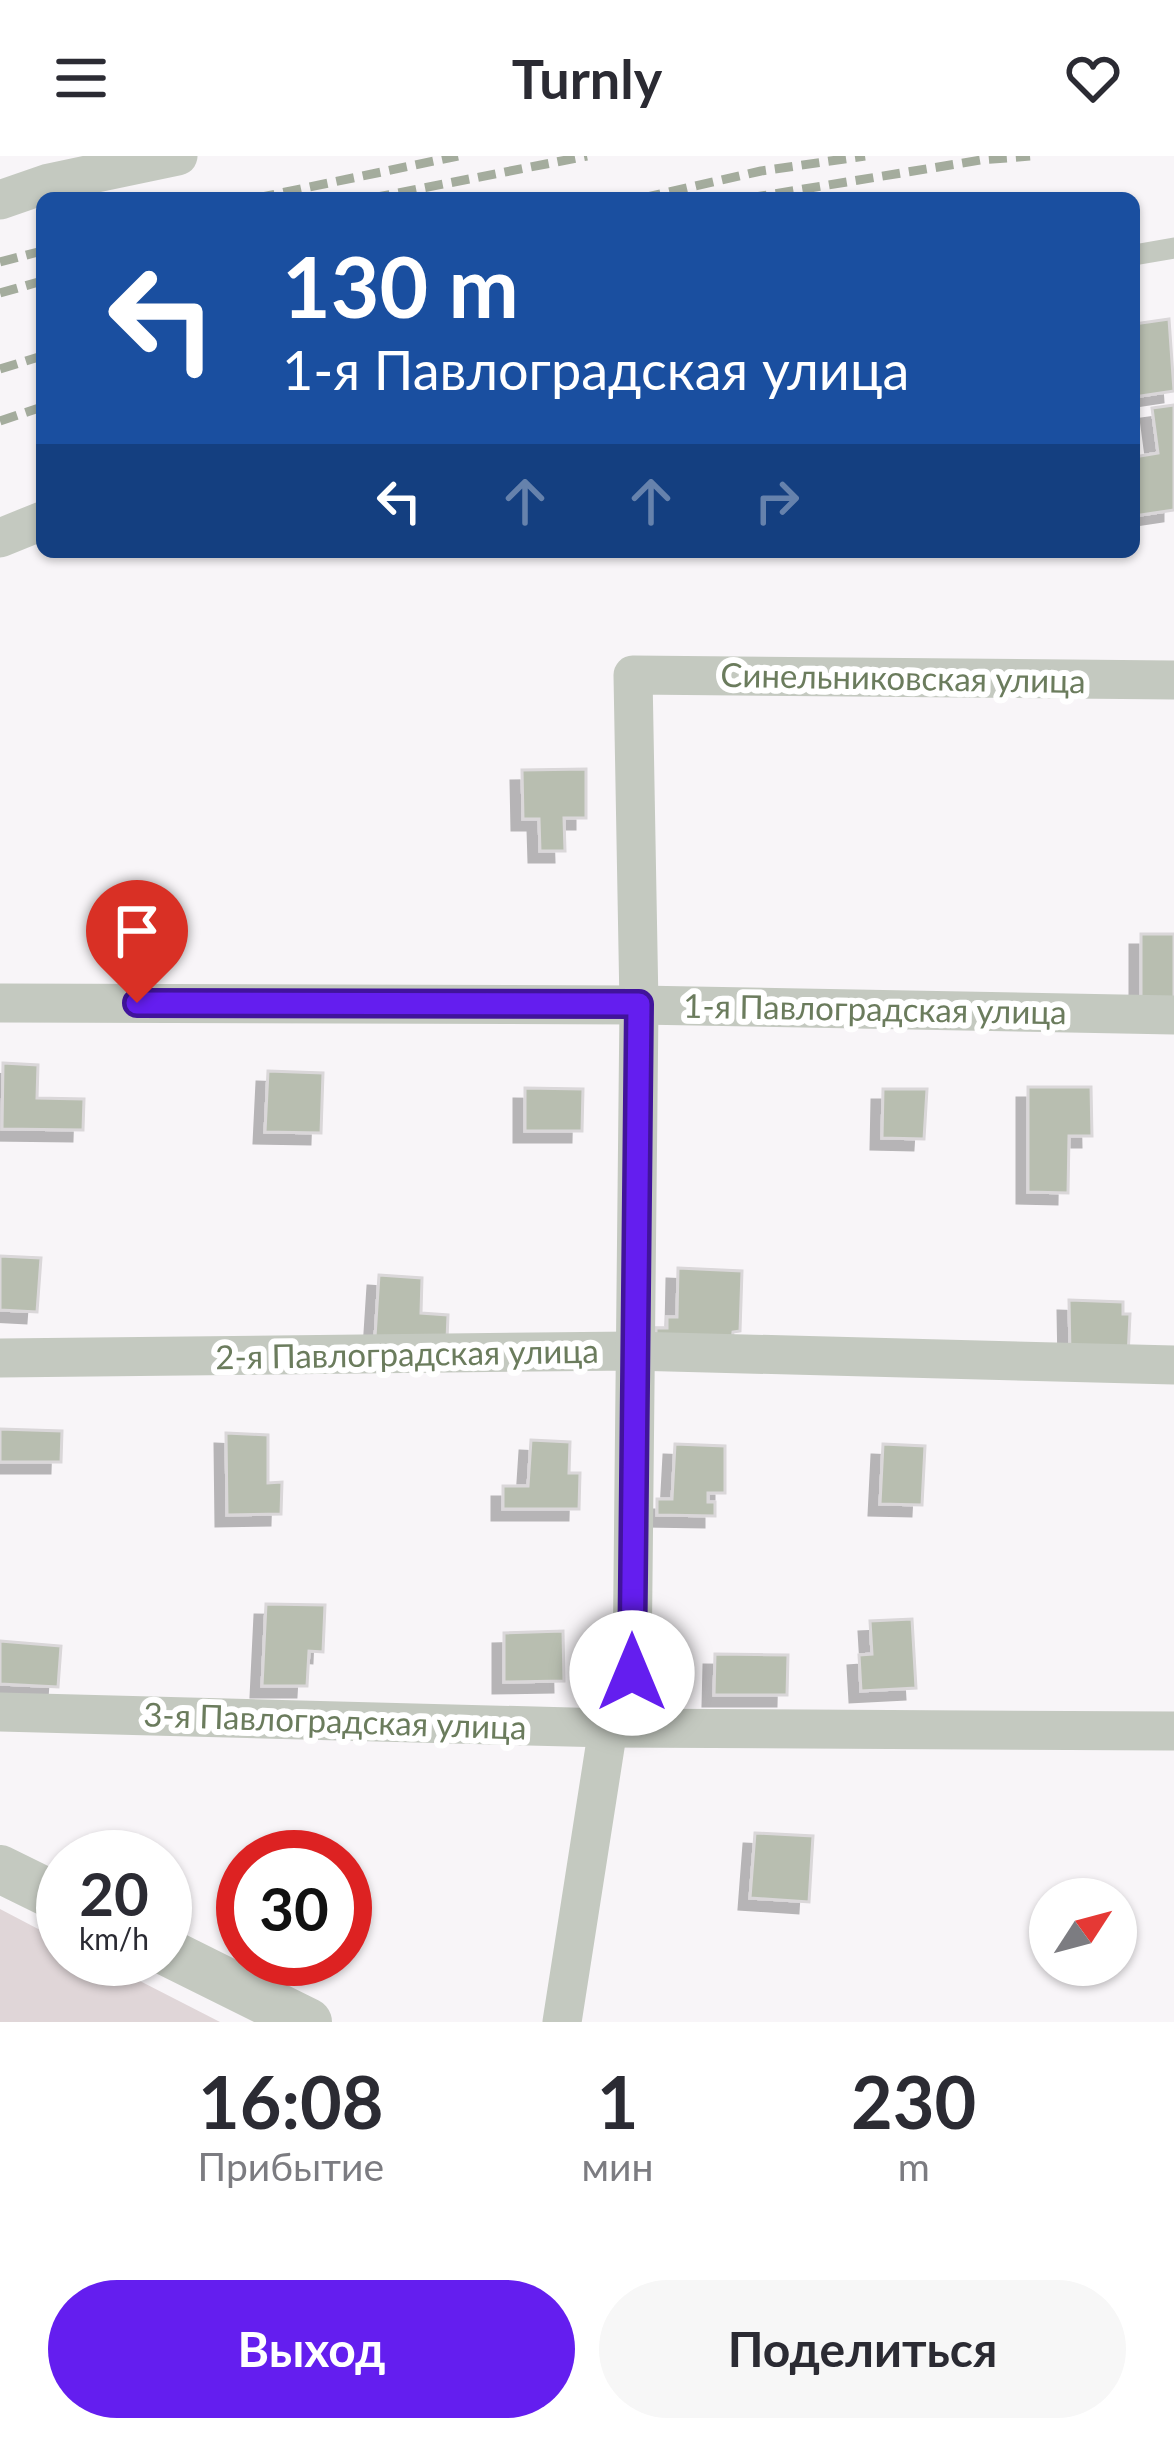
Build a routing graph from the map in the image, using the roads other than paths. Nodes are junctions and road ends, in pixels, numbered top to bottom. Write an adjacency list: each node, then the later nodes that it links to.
1 (178, 156): 2 (street)
2 (0, 200)
3 (1174, 248): 4 (lane)
4 (1140, 254)
5 (36, 523): 6 (street)
6 (0, 538)
7 (1174, 680): 9 (street, Синельниковская улица)
8 (0, 1003): 9 (street, 1-я Павлоградская улица)
9 (639, 1004): 10 (street, 1-я Павлоградская улица); 11 (street)
10 (1174, 1016)
11 (632, 1351): 12 (street, 2-я Павлоградская улица); 13 (street, 2-я Павлоградская улица); 15 (street)
12 (0, 1358)
13 (1174, 1366)
14 (0, 1712): 15 (street, 3-я Павлоградская улица)
15 (608, 1729): 16 (street, 3-я Павлоградская улица); 21 (street)
16 (1174, 1732)
17 (0, 1868): 18 (street)
18 (36, 1886)
19 (192, 1964): 20 (street)
20 (308, 2022)
21 (562, 2022)

